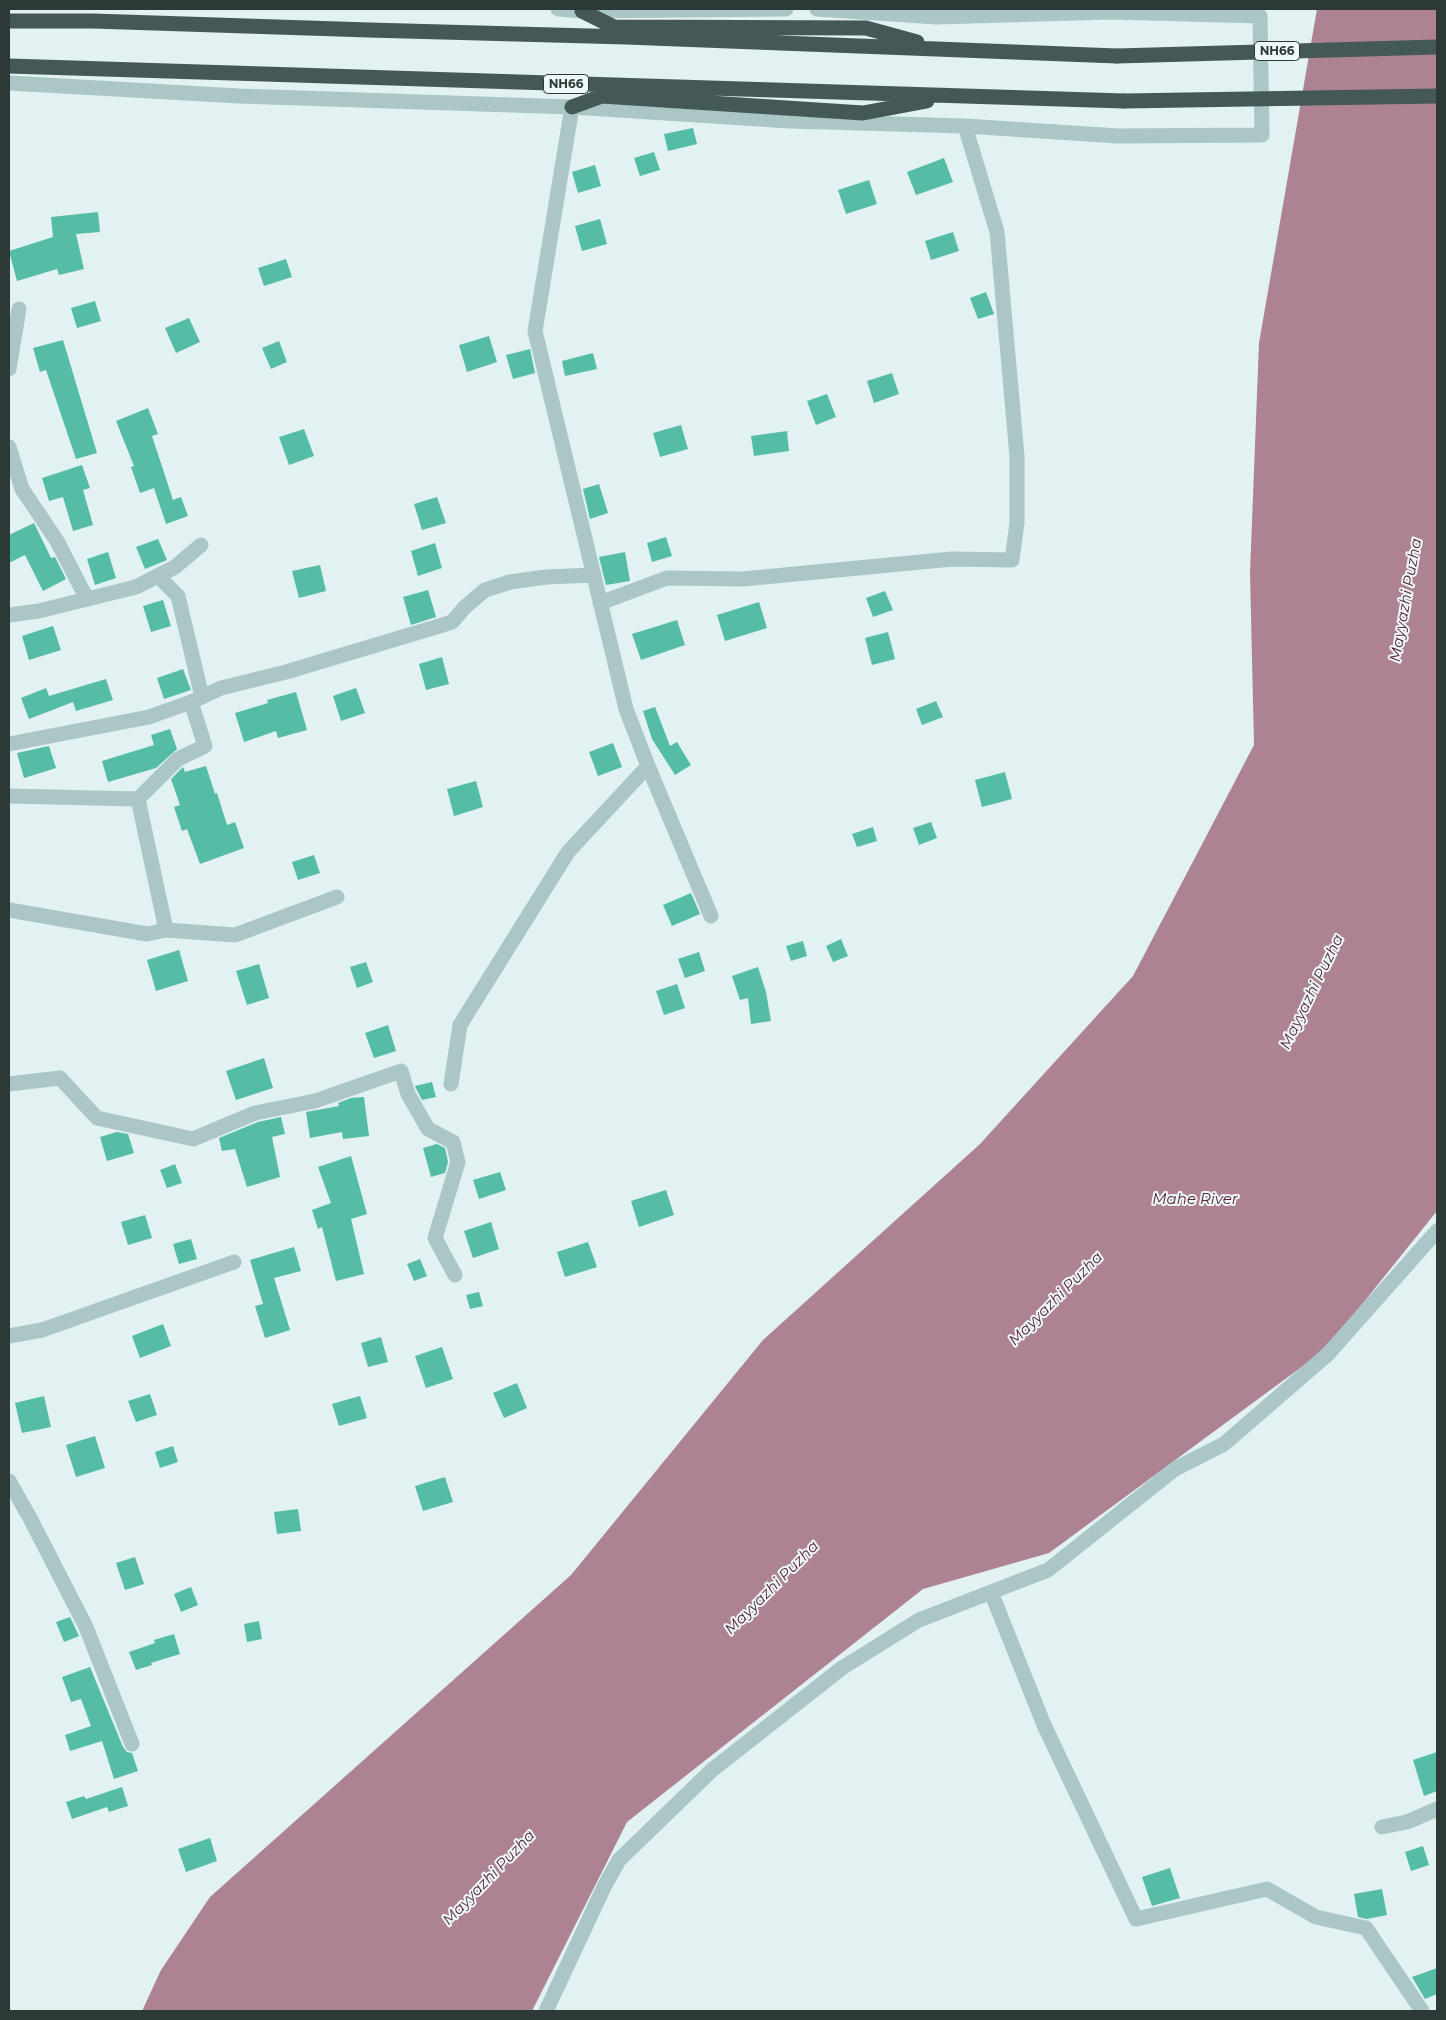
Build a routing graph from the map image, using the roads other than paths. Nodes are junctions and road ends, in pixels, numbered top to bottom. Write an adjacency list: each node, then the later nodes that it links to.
1 (558, 9): 4 (street)
2 (786, 9): 4 (street)
3 (817, 9): 5 (street)
4 (582, 10): 8 (highway)
5 (936, 13): 14 (street)
6 (9, 20): 8 (highway, NH66)
7 (1437, 47): 8 (highway, NH66, bridge)
8 (942, 49)
9 (9, 66): 11 (highway, NH66)
10 (9, 84): 13 (street)
11 (955, 96): 12 (highway, NH66, bridge); 13 (highway)
12 (1437, 96)
13 (572, 107): 14 (street); 19 (street)
14 (964, 126): 22 (street)
15 (19, 309): 16 (street)
16 (9, 369)
17 (9, 447): 21 (street)
18 (201, 545): 20 (street)
19 (594, 575): 22 (street); 24 (street)
20 (158, 576): 21 (street); 24 (street)
21 (87, 599): 23 (street)
22 (600, 603): 26 (street)
23 (9, 615)
24 (196, 700): 25 (street); 28 (street)
25 (9, 744)
26 (648, 766): 31 (street); 34 (street)
27 (9, 796): 28 (street)
28 (138, 799): 32 (street)
29 (337, 897): 32 (street)
30 (9, 910): 32 (street)
31 (711, 916)
32 (166, 930)
33 (9, 1084): 37 (street)
34 (450, 1084)
35 (1437, 1231): 40 (street)
36 (234, 1262): 38 (street)
37 (455, 1275)
38 (9, 1336)
39 (9, 1481): 41 (street)
40 (991, 1592): 44 (street); 45 (street)
41 (132, 1744)
42 (1437, 1810): 43 (street)
43 (1382, 1827)
44 (546, 2011)
45 (1422, 2011)

